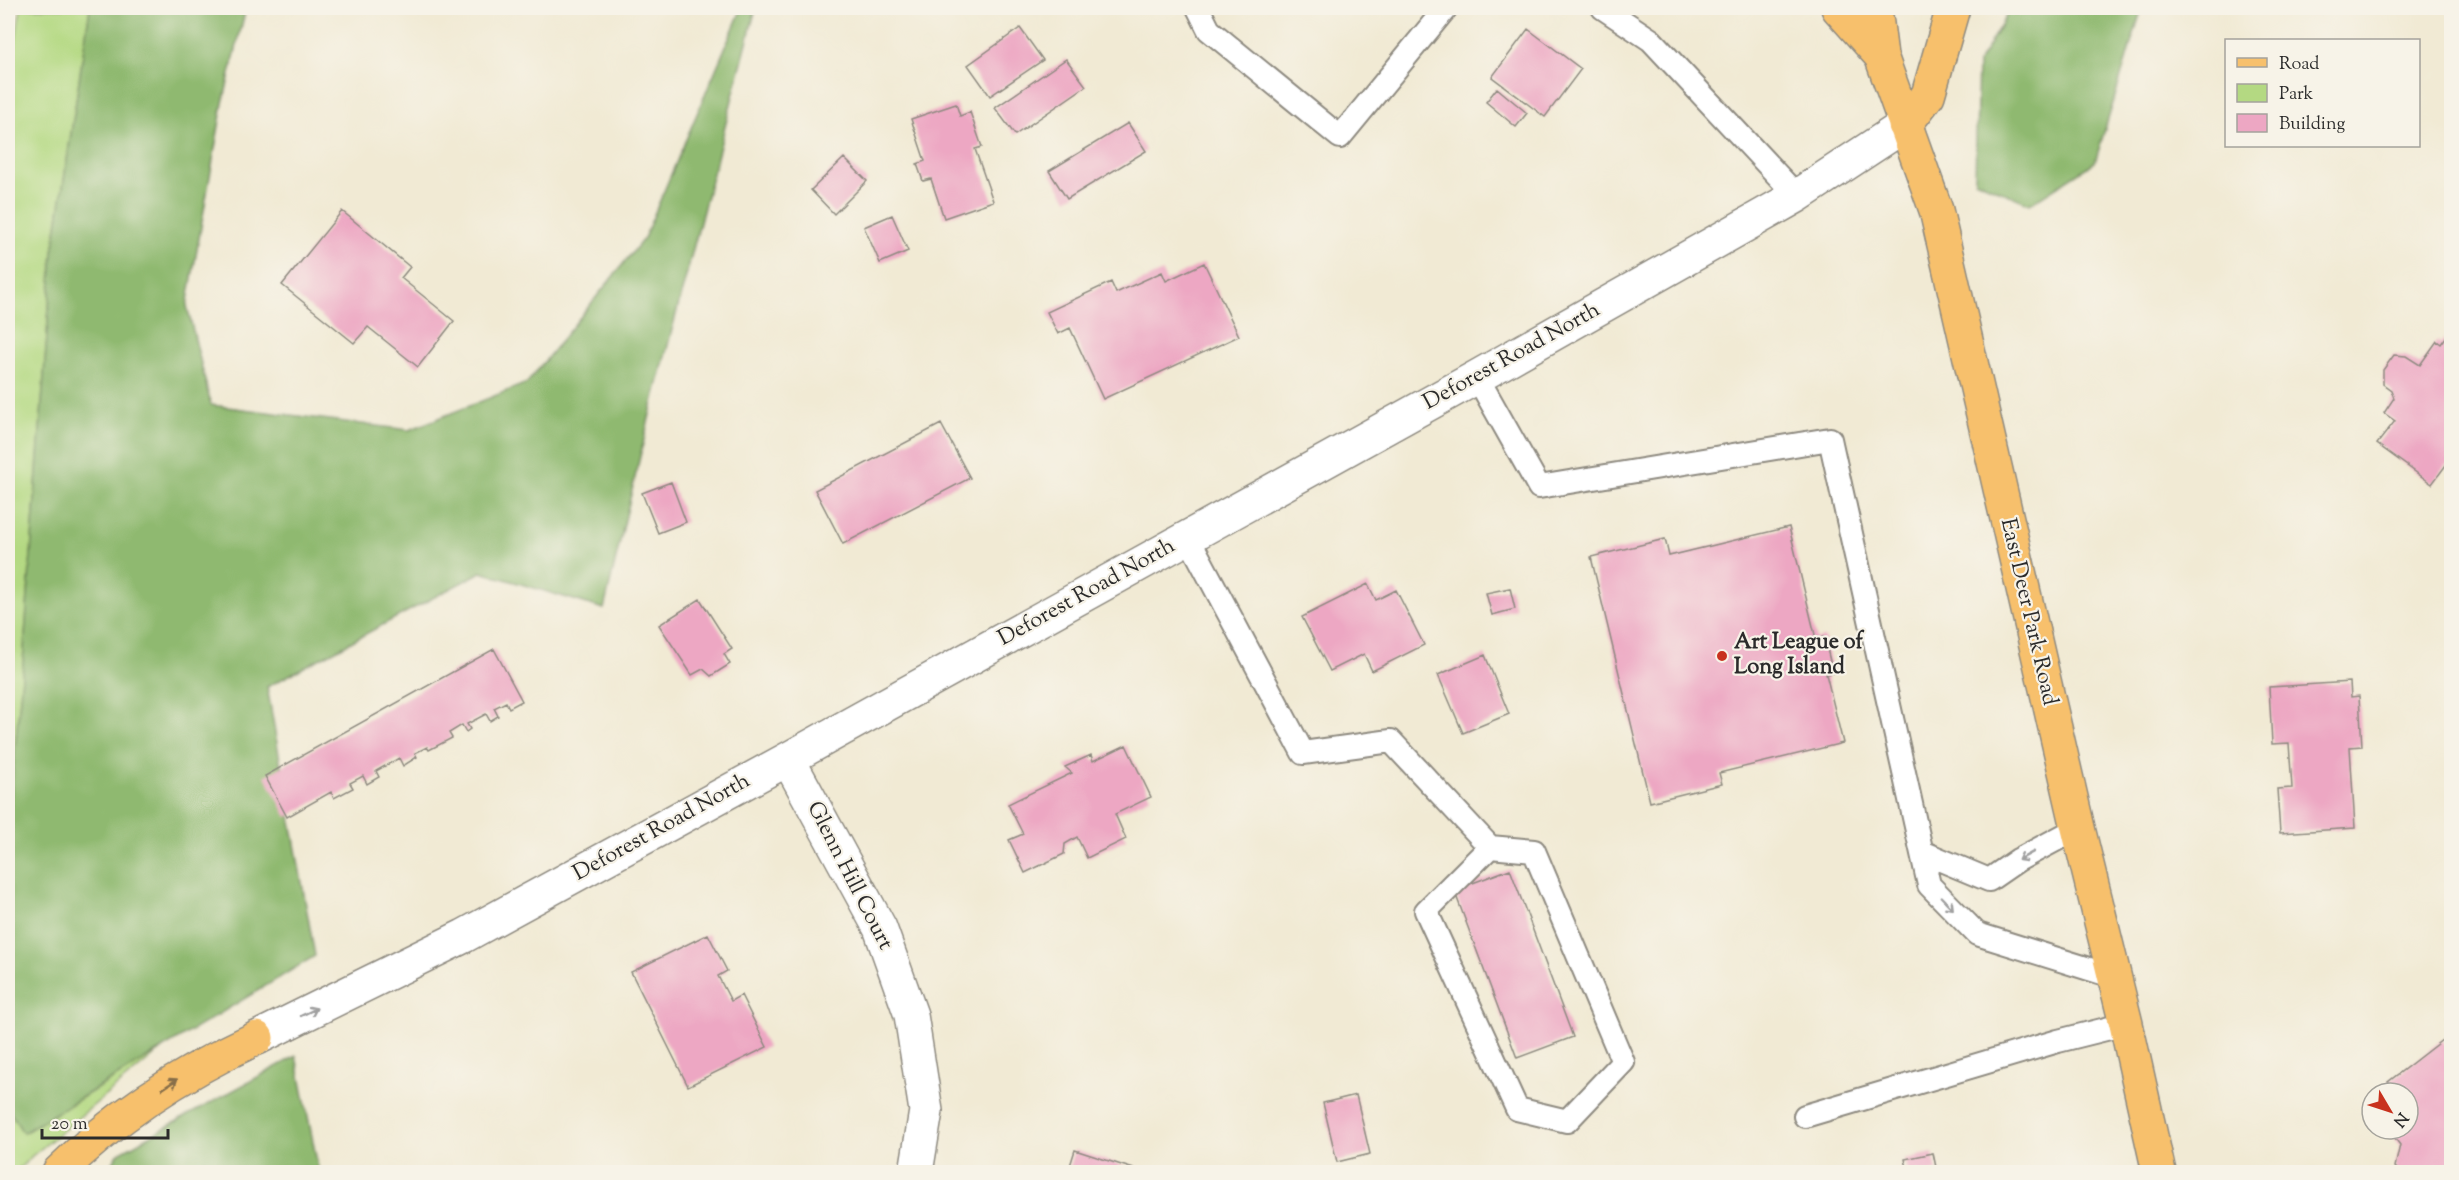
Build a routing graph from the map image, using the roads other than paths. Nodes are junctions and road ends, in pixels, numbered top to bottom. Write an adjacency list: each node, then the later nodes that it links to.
1 (1198, 8): 2 (lane)
2 (1446, 8)
3 (1603, 8): 9 (lane)
4 (1838, 8): 7 (main road, East Deer Park Road)
5 (1875, 8): 7 (main road, East Deer Park Road)
6 (1953, 8): 8 (main road)
7 (1881, 56): 8 (main road, East Deer Park Road)
8 (1905, 125): 9 (street, Deforest Road North); 13 (main road, East Deer Park Road)
9 (1797, 196): 10 (street, Deforest Road North)
10 (1477, 377): 11 (street, Deforest Road North); 15 (lane)
11 (1188, 537): 12 (street, Deforest Road North); 14 (lane)
12 (788, 759): 18 (street, Deforest Road North, one-way to 12); 21 (street, Glenn Hill Court)
13 (2078, 828): 15 (lane, one-way to 15); 16 (main road, East Deer Park Road)
14 (1490, 846): 14 (lane)
15 (1922, 852): 16 (lane, one-way to 16)
16 (2115, 977): 17 (main road, East Deer Park Road)
17 (2126, 1024): 19 (lane); 22 (main road, East Deer Park Road)
18 (256, 1038): 20 (main road, one-way to 18)
19 (1805, 1116)
20 (59, 1173)
21 (916, 1173)
22 (2159, 1173)

